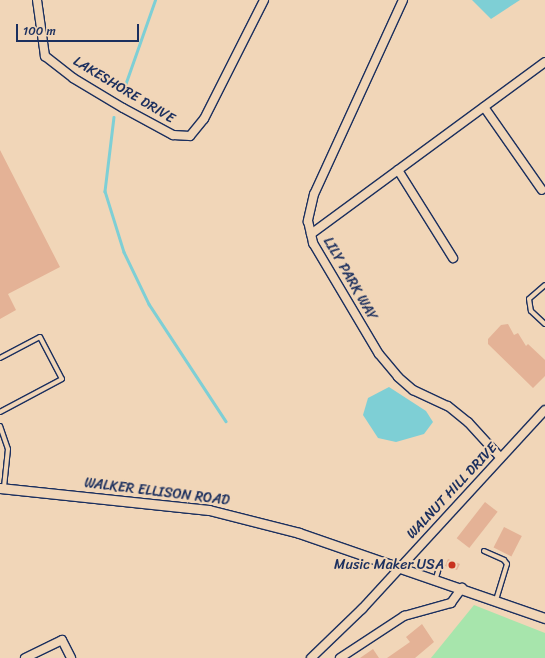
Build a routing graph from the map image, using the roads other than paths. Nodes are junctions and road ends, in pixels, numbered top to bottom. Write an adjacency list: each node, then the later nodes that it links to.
1 (37, 0): 2 (street, LAKESHORE DRIVE)
2 (264, 0)
3 (403, 0): 8 (street, LILY PARK WAY)
4 (545, 62): 5 (street)
5 (484, 107): 6 (street); 7 (street)
6 (398, 170): 8 (street); 9 (street)
7 (542, 190)
8 (311, 234): 16 (street, LILY PARK WAY)
9 (453, 258)
10 (545, 285): 11 (lane)
11 (545, 324)
12 (0, 358): 14 (lane)
13 (545, 410): 16 (street, WALNUT HILL DRIVE)
14 (0, 411)
15 (0, 426): 17 (lane)
16 (500, 457): 20 (street, WALNUT HILL DRIVE)
17 (2, 488): 20 (street, WALKER ELLISON ROAD)
18 (484, 551): 23 (lane)
19 (439, 568): 21 (lane)
20 (398, 569): 21 (street, WALKER ELLISON ROAD); 27 (street, WALNUT HILL DRIVE)
21 (435, 581): 22 (street, WALKER ELLISON ROAD)
22 (462, 588): 23 (street, WALKER ELLISON ROAD); 28 (street)
23 (496, 601): 24 (street, WALKER ELLISON ROAD)
24 (545, 618)
25 (25, 658): 26 (street)
26 (71, 658)
27 (311, 658)
28 (340, 658)

